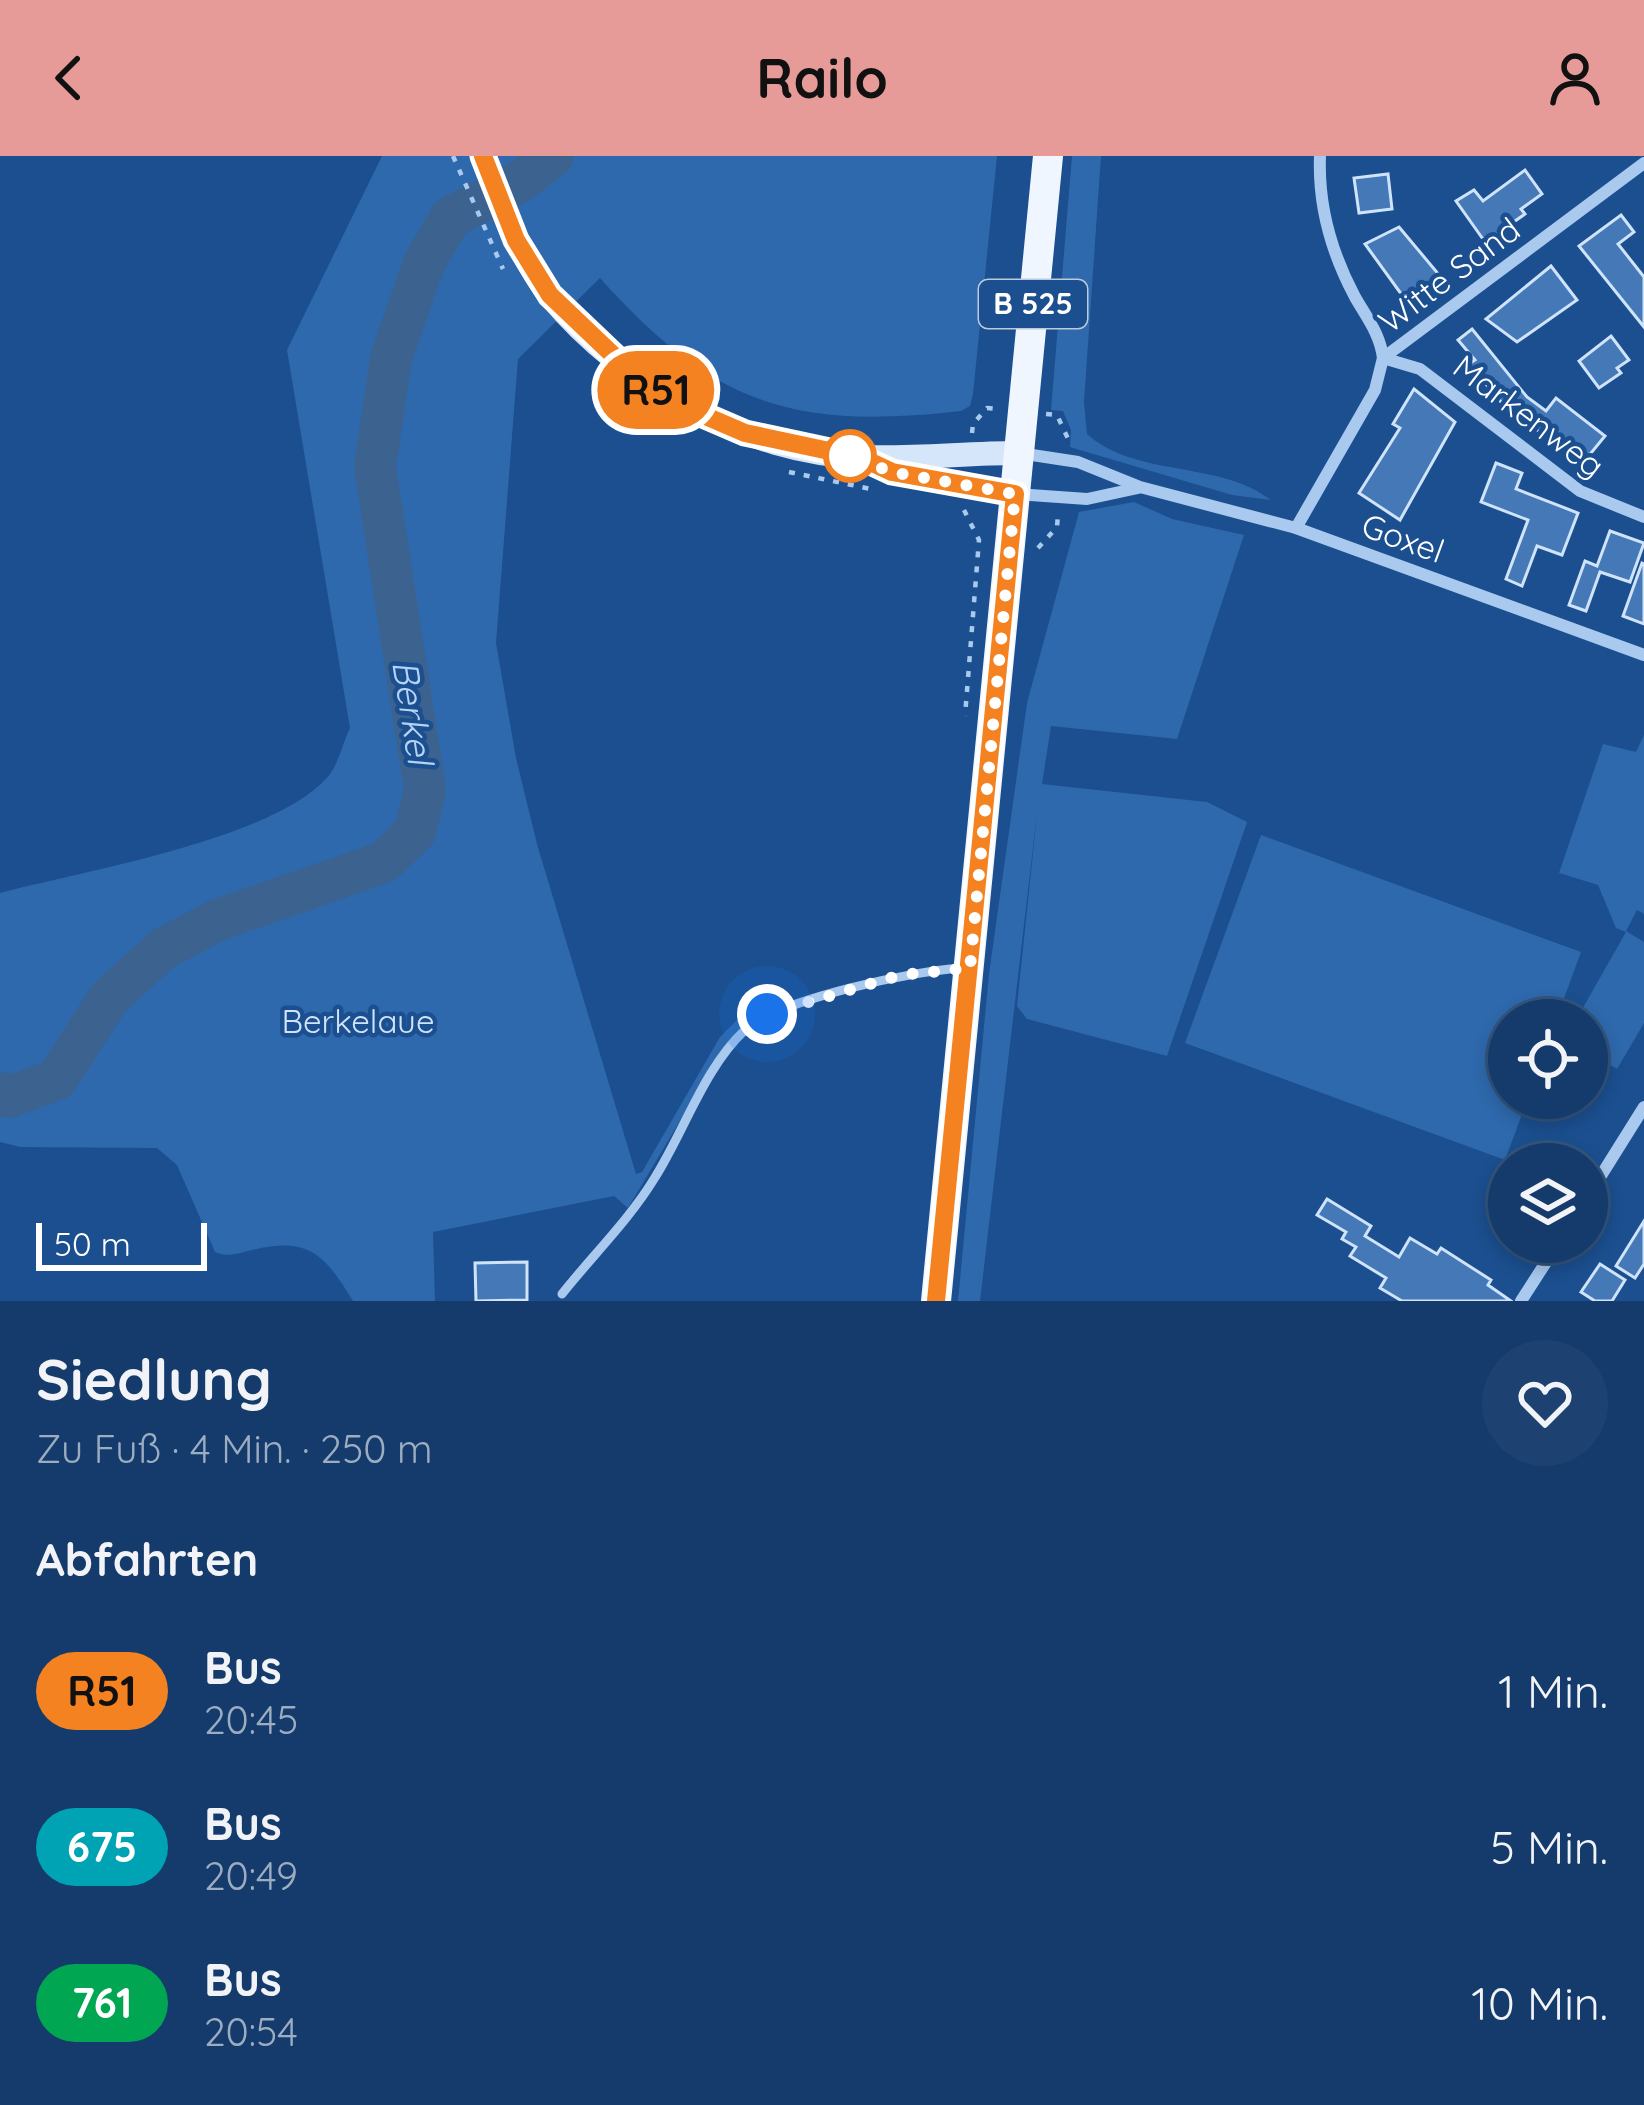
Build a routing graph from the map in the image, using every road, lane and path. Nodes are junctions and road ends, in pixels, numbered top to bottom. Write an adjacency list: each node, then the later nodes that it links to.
1 (483, 156): 12 (street)
2 (1048, 156): 11 (main road, B 525)
3 (1320, 156): 7 (street)
4 (454, 158): 6 (path)
5 (1644, 163): 7 (street, Witte Sand)
6 (486, 236)
7 (1383, 358): 17 (street, Markenweg); 18 (street, Witte Sand)
8 (987, 408): 10 (path)
9 (1049, 414): 13 (path)
10 (972, 434)
11 (1019, 453): 12 (street); 13 (street, Goxel); 15 (main road, B 525)
12 (862, 458): 15 (street)
13 (1078, 462): 14 (street, Goxel)
14 (1140, 487): 16 (street, Goxel); 18 (street, Goxel)
15 (1015, 494): 16 (street, Goxel); 21 (main road, B 525)
16 (1060, 500): 19 (path)
17 (1644, 517)
18 (1297, 528): 20 (street, Goxel)
19 (1032, 547)
20 (1644, 655)
21 (970, 968): 25 (lane); 26 (main road, B 525)
22 (1644, 1107): 23 (street)
23 (1608, 1164)
24 (1545, 1263): 27 (street)
25 (562, 1294)
26 (936, 1301)
27 (1521, 1301)

